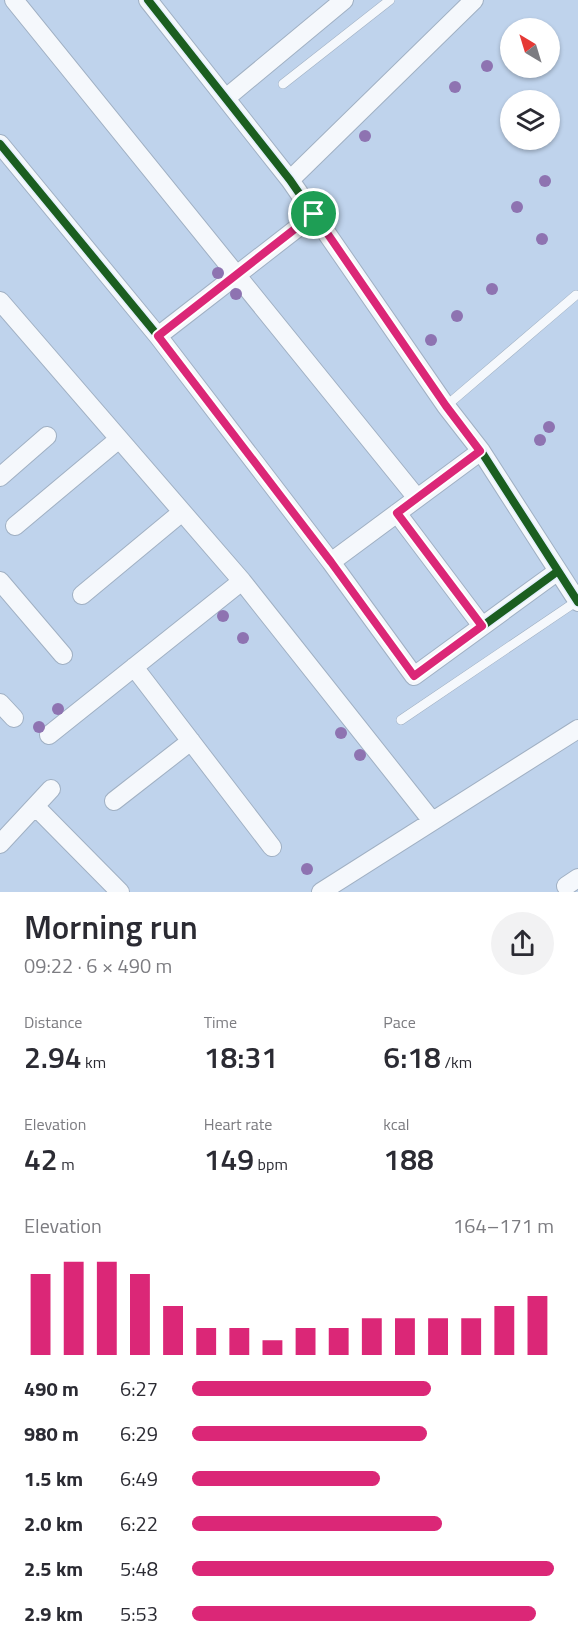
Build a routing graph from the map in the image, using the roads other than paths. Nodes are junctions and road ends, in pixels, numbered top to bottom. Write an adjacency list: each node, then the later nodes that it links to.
1 (14, 0): 12 (street)
2 (148, 0): 6 (street)
3 (344, 0): 8 (street)
4 (390, 0): 7 (lane)
5 (474, 0): 10 (street)
6 (165, 9): 8 (street)
7 (283, 84)
8 (226, 98): 10 (street)
9 (0, 144): 15 (street)
10 (290, 180): 11 (street)
11 (314, 214): 12 (street); 16 (street)
12 (236, 275): 15 (street); 21 (street)
13 (576, 295): 16 (lane)
14 (0, 301): 18 (street)
15 (158, 336): 25 (street)
16 (446, 406): 19 (street)
17 (47, 436): 20 (street)
18 (119, 439): 22 (street); 24 (street)
19 (480, 451): 21 (street); 26 (street)
20 (0, 477)
21 (417, 498): 23 (street)
22 (182, 512): 28 (street); 29 (street)
23 (397, 513): 25 (street); 31 (street)
24 (15, 526)
25 (331, 562): 31 (street)
26 (558, 571): 30 (street); 31 (street)
27 (0, 581): 32 (street)
28 (242, 581): 33 (street); 43 (street)
29 (82, 595)
30 (578, 601): 36 (lane)
31 (482, 626)
32 (63, 655)
33 (134, 667): 38 (street); 39 (street)
34 (0, 703): 35 (street)
35 (14, 718)
36 (401, 720)
37 (578, 729): 43 (street)
38 (49, 735)
39 (191, 741): 41 (street); 45 (street)
40 (51, 789): 42 (street)
41 (114, 801)
42 (36, 807): 44 (street); 46 (street)
43 (432, 821): 47 (street)
44 (0, 844)
45 (272, 847)
46 (120, 892)
47 (321, 892)

